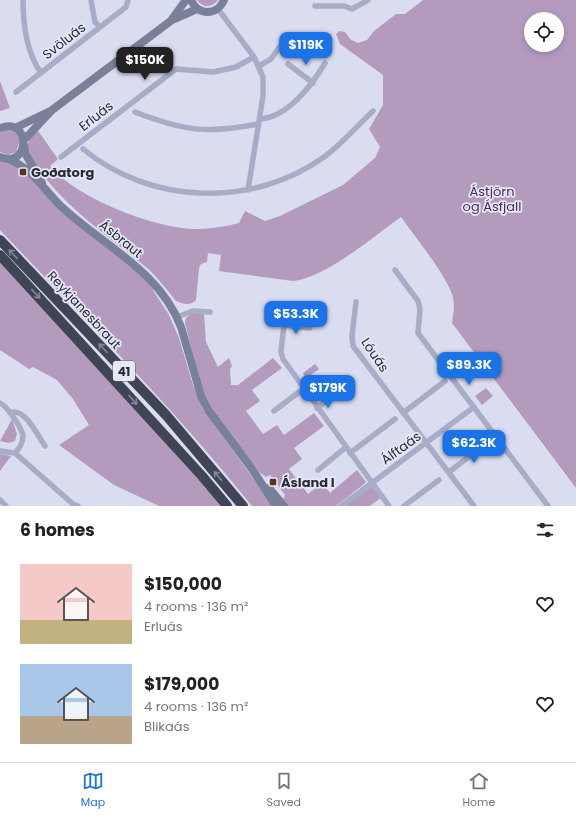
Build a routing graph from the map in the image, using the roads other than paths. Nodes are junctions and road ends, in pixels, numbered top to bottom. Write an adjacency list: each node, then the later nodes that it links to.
1 (23, 0): 19 (street, Svöluás)
2 (91, 0): 13 (street, Svöluás)
3 (128, 0): 13 (street, Svöluás)
4 (186, 0): 12 (street)
5 (191, 0): 10 (street)
6 (224, 0): 11 (street)
7 (368, 0): 8 (street)
8 (344, 3): 9 (street)
9 (315, 6)
10 (197, 9): 11 (street); 12 (street)
11 (218, 9): 15 (street)
12 (172, 20): 22 (street)
13 (100, 27): 19 (street, Svöluás)
14 (284, 41): 18 (street)
15 (254, 57): 18 (street); 30 (street, Erluás)
16 (325, 63): 20 (street)
17 (288, 64): 20 (street)
18 (260, 66): 25 (street)
19 (41, 73): 21 (street, Svöluás)
20 (312, 83): 25 (street)
21 (16, 92)
22 (52, 110): 27 (street); 28 (street)
23 (373, 111): 33 (street, Erluás)
24 (136, 112): 25 (street)
25 (259, 121): 33 (street)
26 (0, 127): 27 (street)
27 (15, 128): 28 (street)
28 (24, 142): 31 (street); 32 (street, Ásbraut)
29 (83, 150): 33 (street, Erluás)
30 (61, 157)
31 (4, 158): 32 (street, Ásbraut)
32 (43, 186): 40 (street, Ásbraut)
33 (248, 190)
34 (0, 240): 69 (highway, Reykjanesbraut / 41, one-way to 34)
35 (0, 255): 68 (highway, Reykjanesbraut / 41, one-way to 68)
36 (395, 270): 47 (street)
37 (356, 302): 50 (street, Lóuás)
38 (286, 306): 41 (street)
39 (210, 312): 40 (street)
40 (177, 317): 60 (street, Ásbraut)
41 (284, 325): 42 (street); 45 (street)
42 (310, 328)
43 (444, 381): 50 (street)
44 (345, 387): 48 (street)
45 (303, 390): 48 (street); 49 (street)
46 (0, 403): 51 (street)
47 (474, 407): 53 (street, Álftaás); 76 (street)
48 (317, 408): 56 (street)
49 (274, 411)
50 (403, 412): 53 (street, Lóuás)
51 (10, 413): 55 (street); 58 (street)
52 (395, 419): 59 (street)
53 (426, 442): 62 (street, Lóuás); 64 (street, Álftaás)
54 (488, 442): 62 (street)
55 (45, 446)
56 (346, 447): 59 (street); 61 (street)
57 (0, 451): 58 (street)
58 (15, 453): 66 (street)
59 (350, 453): 64 (street)
60 (252, 469): 70 (street, Ásbraut); 71 (street, Ásbraut)
61 (318, 470)
62 (448, 472): 75 (street, Lóuás)
63 (439, 480): 74 (street)
64 (372, 483): 72 (street, Álftaás); 73 (street)
65 (0, 500): 67 (street)
66 (75, 505)
67 (6, 506)
68 (227, 506)
69 (243, 506)
70 (276, 506)
71 (284, 506)
72 (341, 506)
73 (389, 506)
74 (404, 506)
75 (474, 506)
76 (548, 506)

